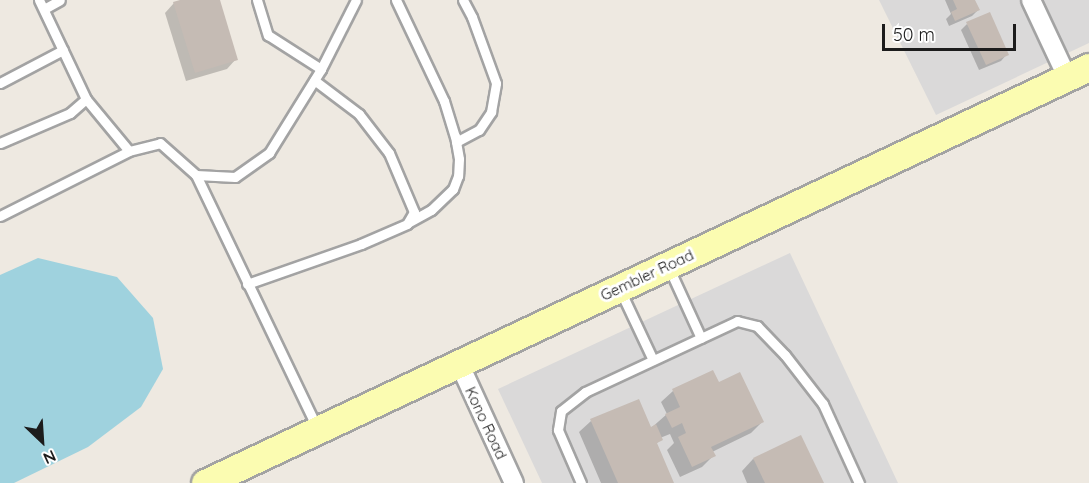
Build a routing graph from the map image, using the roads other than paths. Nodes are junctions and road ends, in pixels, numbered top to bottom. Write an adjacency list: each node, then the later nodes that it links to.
1 (60, 0): 7 (lane)
2 (257, 0): 9 (lane)
3 (356, 0): 9 (lane)
4 (396, 0): 15 (lane)
5 (463, 0): 15 (lane)
6 (1031, 0): 10 (street)
7 (41, 4): 8 (lane)
8 (63, 50): 12 (lane); 13 (lane)
9 (321, 69): 11 (lane)
10 (1078, 72): 20 (main road, Gembler Road)
11 (314, 80): 17 (lane); 19 (lane)
12 (0, 83)
13 (86, 99): 14 (lane); 16 (lane)
14 (0, 142)
15 (456, 142): 19 (lane)
16 (129, 151): 17 (lane); 18 (lane)
17 (196, 176): 21 (lane)
18 (0, 216)
19 (407, 224): 21 (lane)
20 (668, 265): 22 (main road, Gembler Road); 23 (lane)
21 (248, 284): 26 (lane)
22 (619, 288): 24 (lane); 25 (main road, Gembler Road)
23 (701, 338): 24 (lane); 30 (lane)
24 (653, 360): 29 (lane)
25 (459, 363): 26 (main road, Gembler Road); 28 (street, Kono Road)
26 (318, 431): 27 (main road, Gembler Road)
27 (205, 483)
28 (514, 483)
29 (581, 483)
30 (859, 483)

